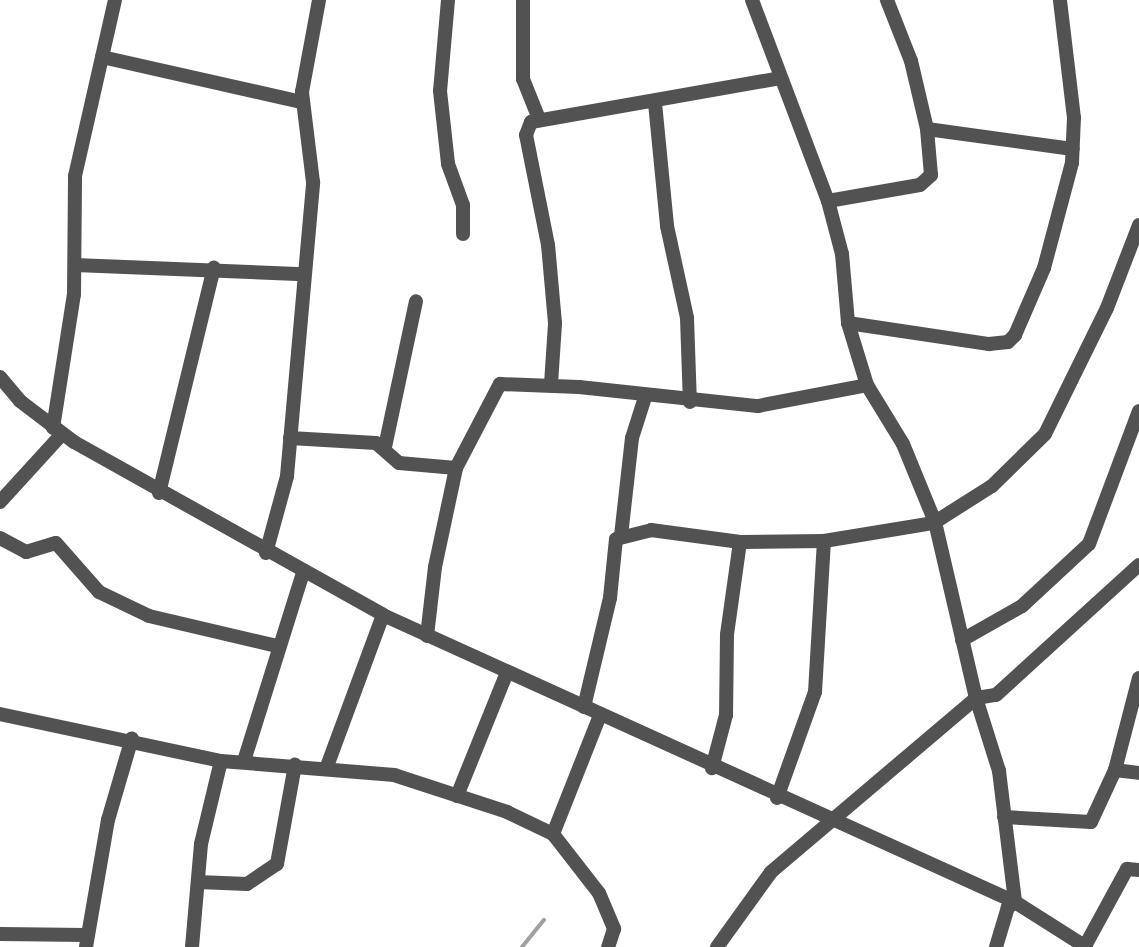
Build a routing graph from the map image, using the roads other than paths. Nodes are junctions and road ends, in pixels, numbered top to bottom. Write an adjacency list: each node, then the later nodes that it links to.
1 (115, 0): 8 (street)
2 (319, 0): 10 (street)
3 (448, 0): 17 (street)
4 (523, 0): 12 (street)
5 (752, 0): 9 (street)
6 (887, 0): 13 (street)
7 (1060, 0): 14 (street)
8 (102, 57): 10 (street); 18 (street)
9 (780, 78): 11 (street); 15 (street)
10 (302, 102): 20 (street)
11 (655, 103): 12 (street); 27 (street)
12 (539, 119): 24 (street)
13 (927, 129): 14 (street); 15 (street)
14 (1073, 149): 22 (street)
15 (828, 201): 22 (street)
16 (1139, 225): 35 (street)
17 (463, 234)
18 (75, 265): 19 (street); 29 (street)
19 (214, 268): 20 (street); 33 (street)
20 (304, 274): 30 (street)
21 (416, 301): 31 (street)
22 (848, 323): 25 (street)
23 (0, 377): 29 (street)
24 (551, 384): 26 (street); 32 (street)
25 (867, 385): 27 (street); 35 (street)
26 (645, 397): 27 (street); 36 (street)
27 (690, 402)
28 (1139, 411): 45 (street)
29 (57, 431): 33 (street); 34 (street)
30 (290, 438): 31 (street); 40 (street)
31 (385, 447): 32 (street)
32 (456, 468): 44 (street)
33 (159, 493): 40 (street)
34 (0, 502)
35 (934, 522): 38 (street); 45 (street)
36 (621, 536): 39 (street); 50 (street)
37 (0, 538): 46 (street)
38 (824, 541): 39 (street); 62 (street)
39 (740, 542): 57 (street)
40 (266, 553): 42 (street)
41 (1139, 565): 49 (street)
42 (303, 573): 43 (street); 46 (street)
43 (383, 615): 44 (street); 58 (street)
44 (427, 636): 47 (street)
45 (962, 640): 49 (street)
46 (277, 646): 55 (street)
47 (507, 672): 50 (street); 61 (street)
48 (1139, 678): 59 (street)
49 (976, 698): 63 (street); 64 (street)
50 (584, 707): 52 (street)
51 (0, 714): 53 (street)
52 (600, 715): 57 (street); 65 (street)
53 (132, 738): 54 (street); 70 (street)
54 (221, 761): 55 (street); 67 (street)
55 (244, 761): 56 (street)
56 (295, 765): 58 (street); 67 (street)
57 (712, 768): 62 (street)
58 (326, 769): 61 (street)
59 (1115, 770): 60 (street); 63 (street)
60 (1139, 773)
61 (457, 796): 65 (street)
62 (777, 798): 64 (street)
63 (1004, 817): 68 (street)
64 (829, 820): 68 (street); 73 (street)
65 (553, 834): 72 (street)
66 (1139, 870): 75 (street)
67 (198, 882): 71 (street)
68 (1015, 902): 74 (street); 75 (street)
69 (0, 934): 70 (street)
70 (89, 944)
71 (192, 947)
72 (608, 947)
73 (717, 947)
74 (996, 947)
75 (1085, 947)

